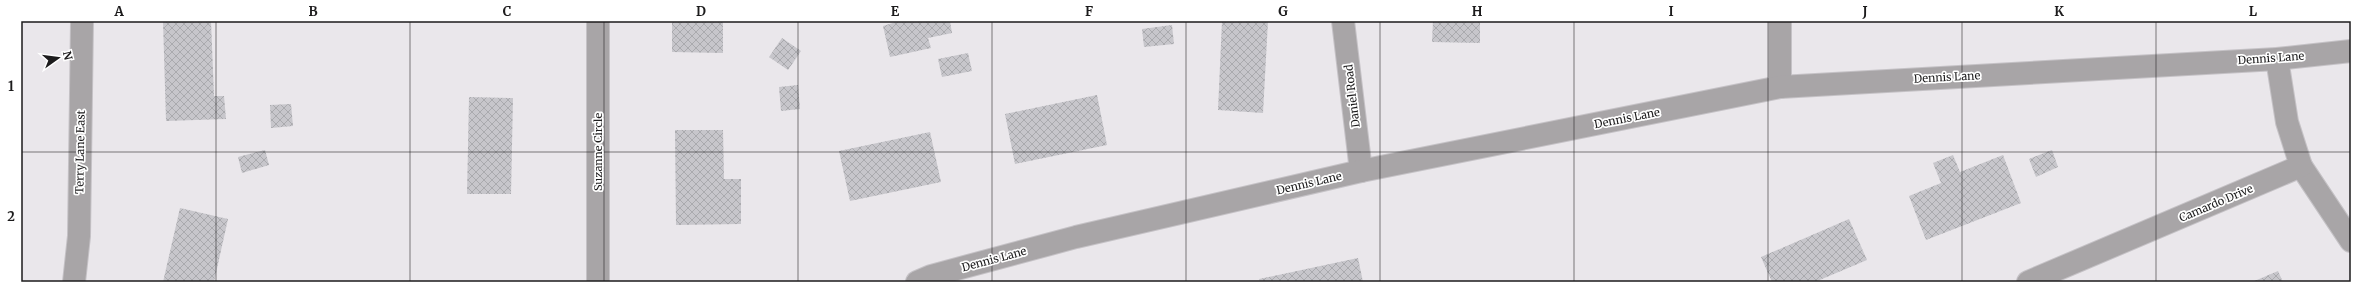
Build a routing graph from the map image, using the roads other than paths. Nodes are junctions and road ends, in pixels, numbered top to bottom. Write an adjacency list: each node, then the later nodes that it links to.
1 (82, 21): 11 (street, Terry Lane East)
2 (598, 21): 12 (street, Suzanne Circle)
3 (1343, 21): 9 (street, Daniel Road)
4 (1780, 21): 7 (street)
5 (2351, 51): 6 (street, Dennis Lane)
6 (2277, 59): 7 (street, Dennis Lane); 8 (street)
7 (1780, 87): 9 (street, Dennis Lane)
8 (2301, 166): 10 (street); 14 (street, Camardo Drive)
9 (1361, 171): 13 (street, Dennis Lane)
10 (2351, 241)
11 (74, 282)
12 (598, 282)
13 (917, 282)
14 (2028, 282)

